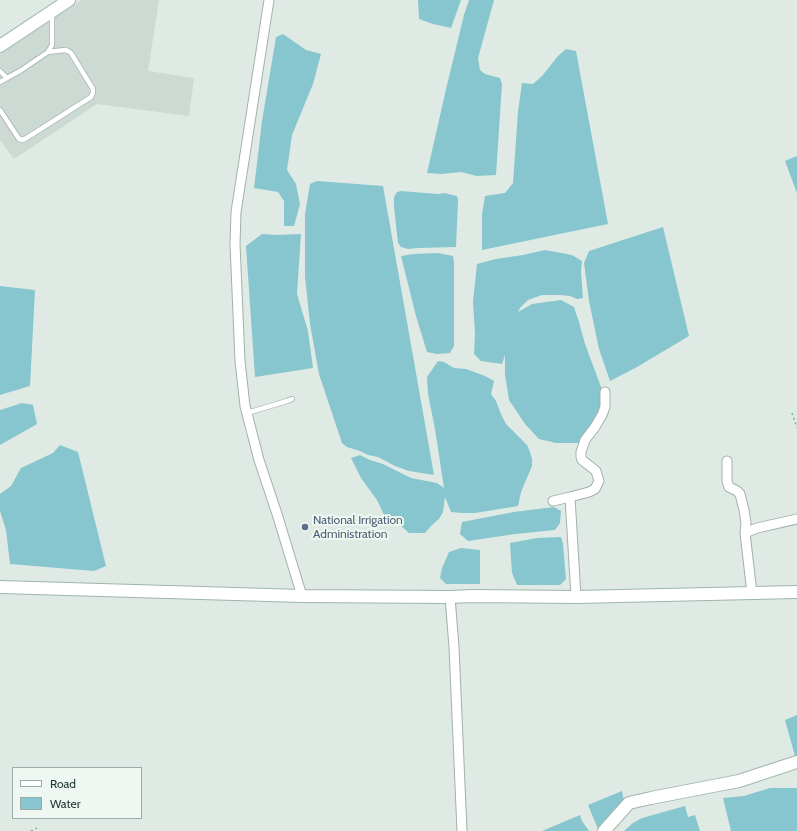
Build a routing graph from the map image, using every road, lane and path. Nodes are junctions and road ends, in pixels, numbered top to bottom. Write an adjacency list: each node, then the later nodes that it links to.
1 (69, 0): 3 (street)
2 (269, 0): 12 (street)
3 (52, 11): 4 (street); 5 (lane)
4 (0, 46)
5 (48, 52): 7 (lane); 9 (lane)
6 (0, 71): 7 (lane)
7 (7, 78): 8 (lane)
8 (0, 82)
9 (0, 110)
10 (605, 392): 16 (street)
11 (292, 399): 12 (lane)
12 (247, 413): 23 (street)
13 (792, 413): 14 (path)
14 (797, 428)
15 (727, 461): 19 (street)
16 (570, 497): 17 (street); 25 (street)
17 (553, 501)
18 (797, 519): 19 (street)
19 (745, 533): 22 (street)
20 (0, 588): 23 (street)
21 (797, 592): 22 (street)
22 (752, 593): 25 (street)
23 (302, 596): 24 (street)
24 (450, 597): 25 (street); 29 (street)
25 (576, 597)
26 (797, 762): 30 (street)
27 (37, 828): 28 (path)
28 (31, 831)
29 (462, 831)
30 (604, 831)

